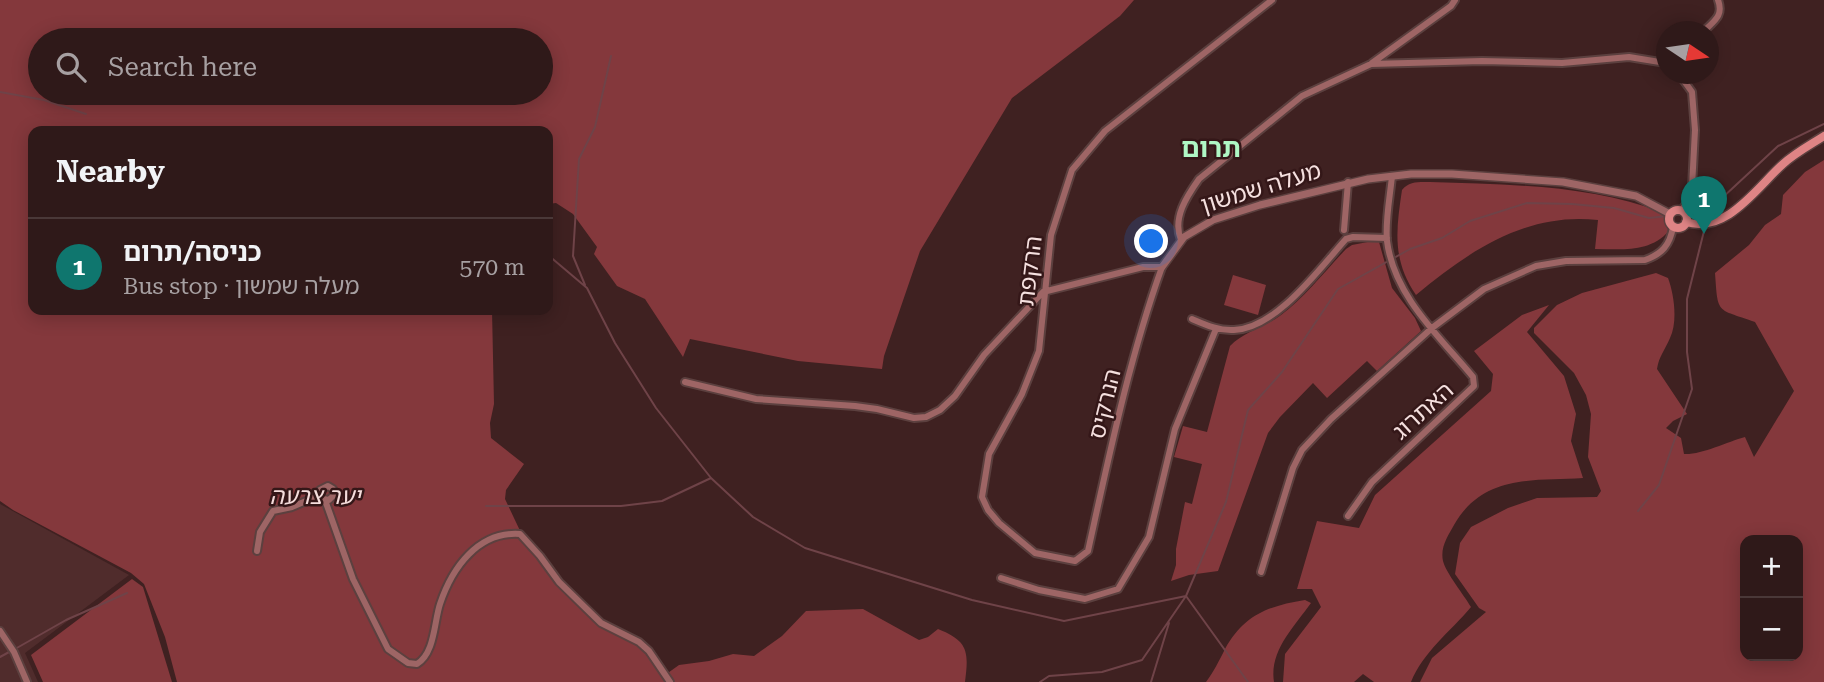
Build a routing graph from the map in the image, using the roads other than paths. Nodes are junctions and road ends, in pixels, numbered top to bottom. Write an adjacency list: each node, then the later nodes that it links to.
1 (1272, 0): 4 (street, הרקפת)
2 (1455, 0): 7 (street)
3 (1718, 0): 5 (street)
4 (1264, 2): 20 (street, הרקפת)
5 (1715, 21)
6 (1656, 61): 7 (street)
7 (1371, 64): 18 (street)
8 (1688, 84): 12 (street)
9 (1824, 136): 14 (main road)
10 (1392, 176): 11 (street, מעלה שמשון); 13 (street, מעלה שמשון); 17 (street)
11 (1348, 182): 16 (street); 18 (street, מעלה שמשון)
12 (1681, 211): 13 (main road); 14 (main road)
13 (1670, 214): 15 (main road)
14 (1686, 222): 15 (main road)
15 (1673, 227): 22 (street)
16 (1344, 230)
17 (1387, 239): 22 (street); 23 (street)
18 (1181, 240): 19 (street, מעלה שמשון)
19 (1162, 267): 20 (street); 27 (street, הנרקיס)
20 (1044, 292): 24 (street); 27 (street, הרקפת)
21 (1192, 319): 23 (street)
22 (1432, 328): 25 (street, האתרוג); 28 (street)
23 (1216, 329): 29 (street)
24 (685, 382)
25 (1348, 516)
26 (257, 551): 32 (street)
27 (1088, 551)
28 (1261, 572)
29 (1001, 578)
30 (0, 631): 31 (street)
31 (27, 682)
32 (670, 682)

